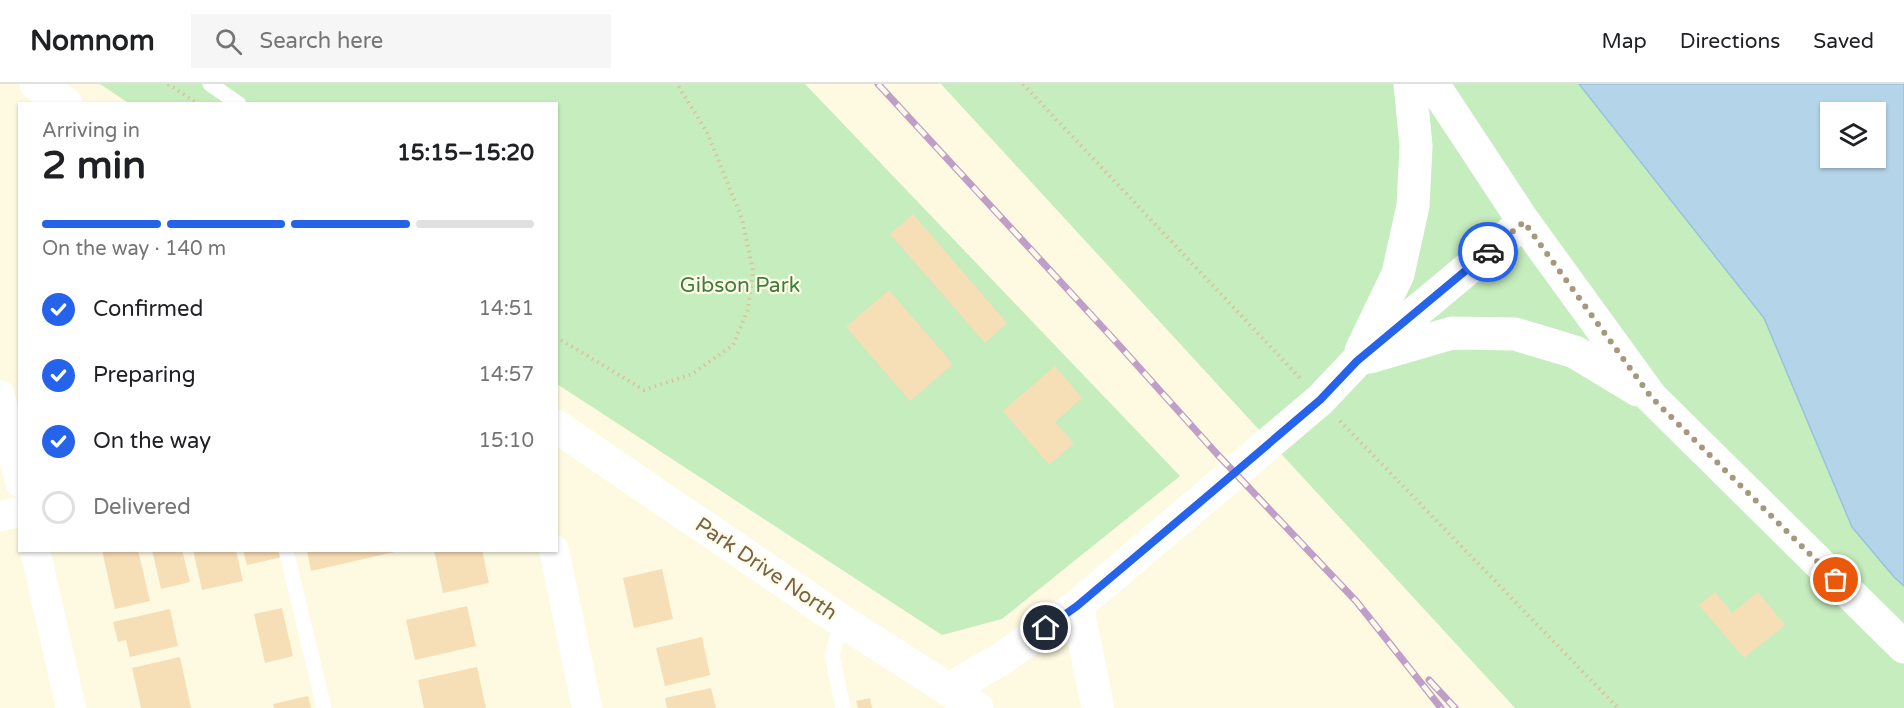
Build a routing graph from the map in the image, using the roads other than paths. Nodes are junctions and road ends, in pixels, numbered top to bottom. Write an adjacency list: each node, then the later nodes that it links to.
1 (36, 84): 5 (street)
2 (210, 84): 6 (lane)
3 (1410, 84): 8 (street)
4 (1433, 84): 7 (street)
5 (63, 102)
6 (236, 102)
7 (1524, 222): 8 (street); 10 (street)
8 (1357, 361): 10 (street); 18 (street)
9 (0, 395): 12 (street)
10 (1651, 397): 20 (street)
11 (558, 427): 19 (street, Park Drive North)
12 (18, 473)
13 (18, 512): 14 (street)
14 (0, 516)
15 (35, 552): 22 (street)
16 (286, 552): 23 (lane)
17 (554, 552): 24 (street)
18 (1077, 606): 21 (street); 27 (street)
19 (842, 621): 21 (street, Park Drive North); 25 (lane)
20 (1904, 647)
21 (949, 689): 26 (street, Park Drive North)
22 (71, 708)
23 (324, 708)
24 (587, 708)
25 (843, 708)
26 (977, 708)
27 (1098, 708)

